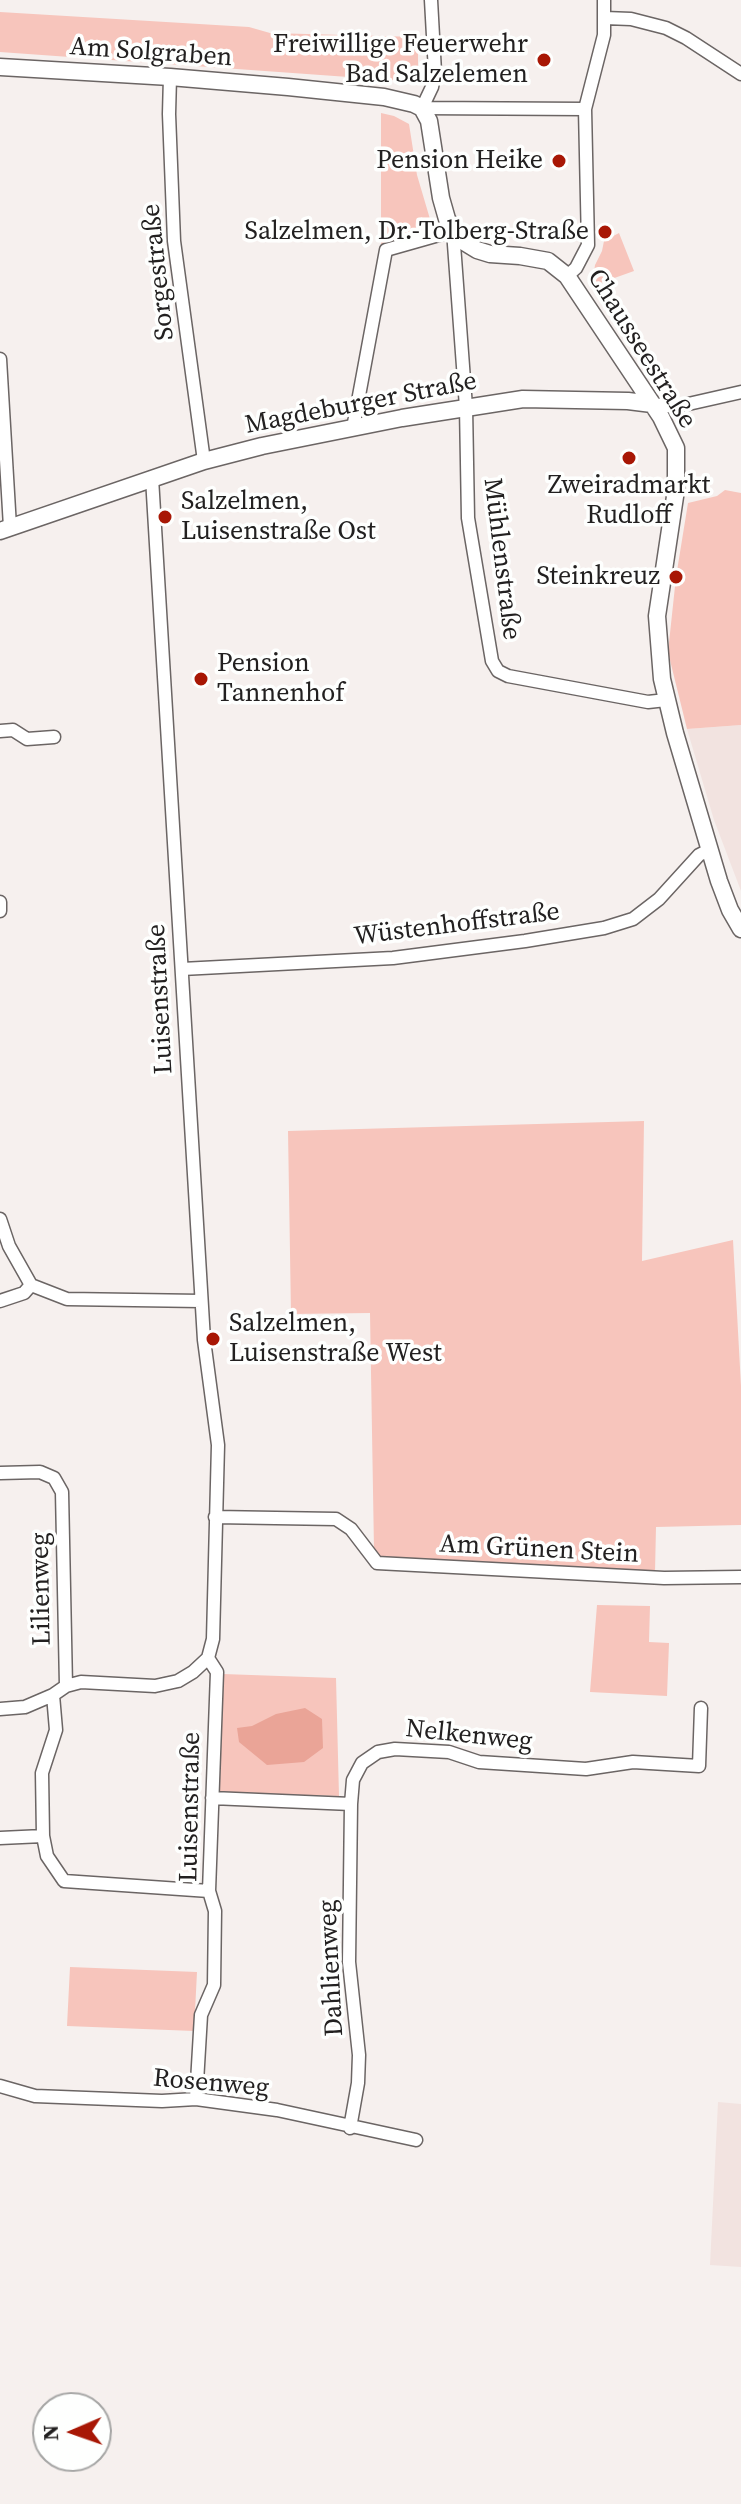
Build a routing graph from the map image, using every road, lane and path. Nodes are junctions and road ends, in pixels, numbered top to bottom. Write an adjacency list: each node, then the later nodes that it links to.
1 (431, 0): 7 (street)
2 (604, 0): 3 (street)
3 (605, 18): 5 (street); 8 (street)
4 (0, 67): 6 (street, Am Solgraben)
5 (741, 74)
6 (170, 77): 7 (street, Am Solgraben); 16 (street, Sorgestraße)
7 (422, 108): 8 (street, Am Solgraben); 9 (street)
8 (585, 109): 10 (street)
9 (453, 231): 10 (street, Chausseestraße); 14 (street, Mühlenstraße); 15 (street)
10 (567, 276): 13 (street, Chausseestraße)
11 (0, 359): 18 (street)
12 (741, 392): 13 (street, Magdeburger Straße)
13 (652, 404): 14 (street, Magdeburger Straße); 19 (street, Chausseestraße)
14 (466, 407): 15 (street, Magdeburger Straße); 19 (street, Mühlenstraße)
15 (353, 428): 16 (street, Magdeburger Straße)
16 (204, 461): 17 (street, Magdeburger Straße)
17 (152, 478): 18 (street, Magdeburger Straße); 26 (street, Luisenstraße)
18 (5, 529)
19 (666, 700): 22 (street, Chausseestraße)
20 (0, 731): 21 (street)
21 (54, 737)
22 (709, 850): 25 (street, Chausseestraße); 26 (street, Wüstenhoffstraße)
23 (0, 902): 24 (street)
24 (0, 911)
25 (741, 929)
26 (182, 969): 30 (street, Luisenstraße)
27 (0, 1219): 28 (street)
28 (31, 1285): 29 (street); 30 (street)
29 (0, 1301)
30 (201, 1301): 32 (street, Luisenstraße)
31 (0, 1473): 35 (street, Lilienweg)
32 (215, 1517): 33 (street, Am Grünen Stein); 34 (street, Luisenstraße)
33 (741, 1577)
34 (208, 1658): 35 (street); 39 (street, Luisenstraße)
35 (66, 1686): 36 (street)
36 (53, 1695): 38 (street); 41 (street)
37 (701, 1708): 40 (street, Nelkenweg)
38 (0, 1709)
39 (212, 1798): 40 (street); 43 (street, Luisenstraße)
40 (351, 1804): 46 (street, Dahlienweg)
41 (43, 1836): 42 (street); 43 (street)
42 (0, 1838)
43 (209, 1891): 45 (street, Luisenstraße)
44 (0, 2086): 45 (street, Rosenweg)
45 (196, 2099): 46 (street, Rosenweg)
46 (350, 2128): 47 (street, Rosenweg)
47 (416, 2140)

